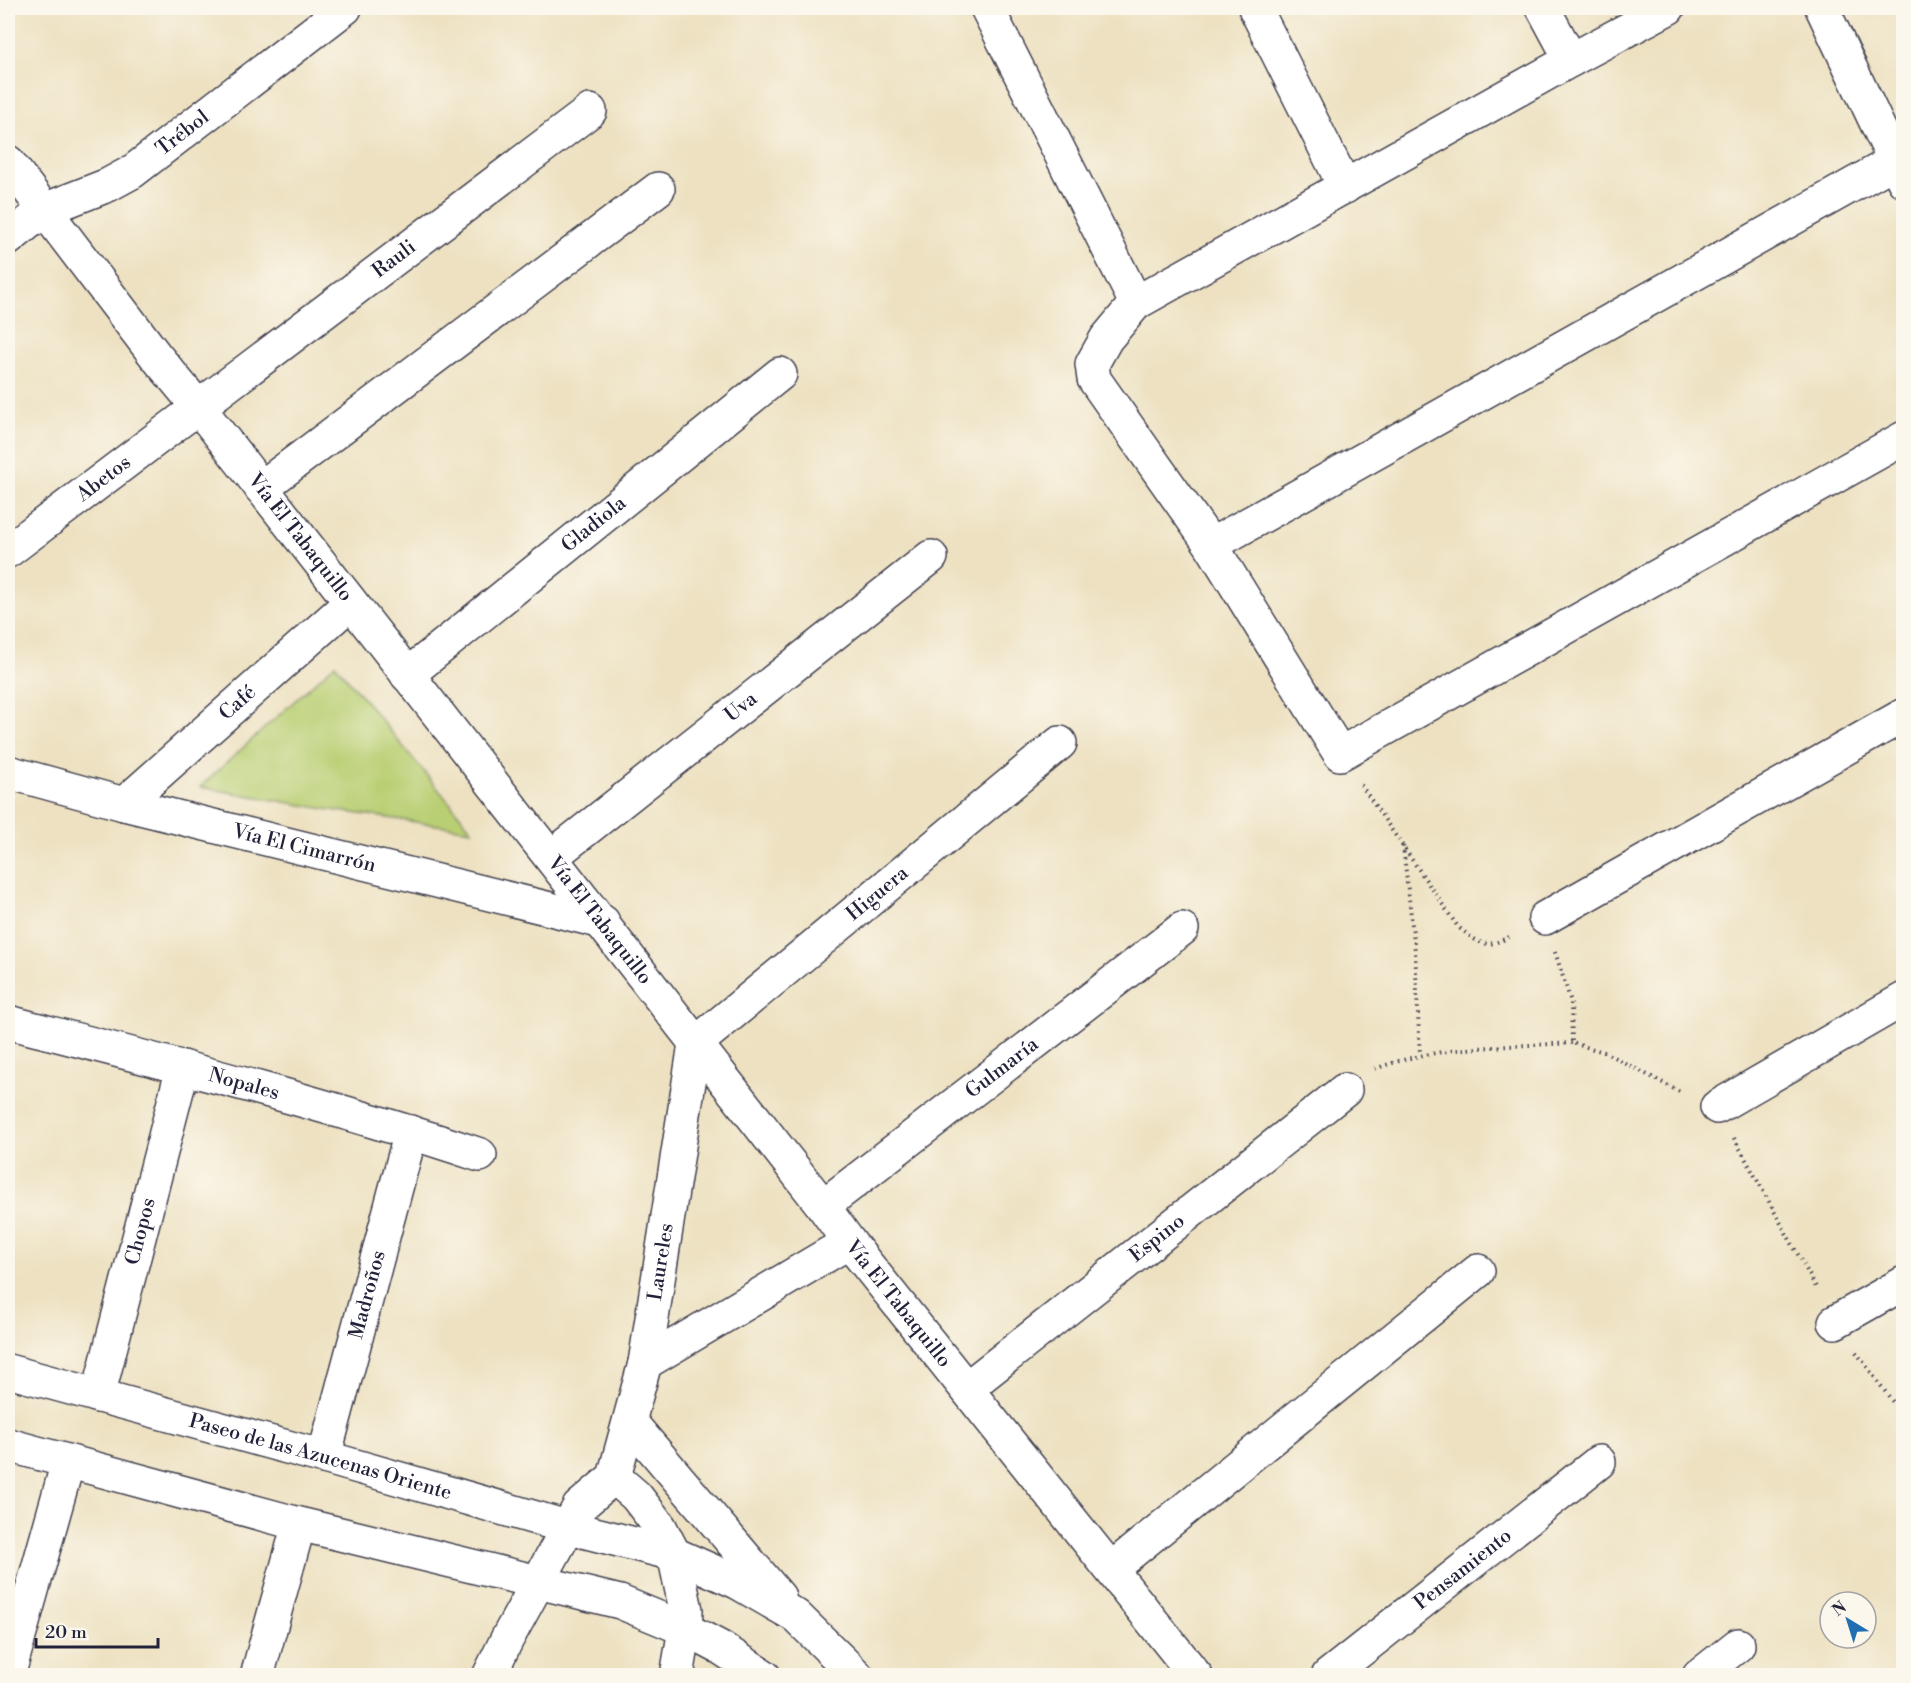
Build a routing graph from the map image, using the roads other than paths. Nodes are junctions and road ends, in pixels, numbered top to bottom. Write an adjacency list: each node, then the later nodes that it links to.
1 (345, 8): 13 (street, Trébol)
2 (987, 8): 15 (street)
3 (1256, 8): 11 (street)
4 (1543, 8): 7 (street)
5 (1668, 8): 7 (street)
6 (1822, 8): 10 (street)
7 (1571, 60): 11 (street)
8 (590, 111): 17 (street, Rauli)
9 (8, 162): 13 (street, Vía El Tabaquillo)
10 (1900, 166): 20 (street)
11 (1345, 187): 15 (street)
12 (658, 189): 19 (street)
13 (44, 210): 14 (street, Trébol); 17 (street, Vía El Tabaquillo)
14 (8, 239)
15 (1136, 303): 20 (street)
16 (780, 374): 24 (street, Gladiola)
17 (199, 408): 19 (street, Vía El Tabaquillo); 21 (street, Abetos)
18 (1904, 438): 20 (street)
19 (261, 488): 23 (street, Vía El Tabaquillo)
20 (1211, 545)
21 (8, 550)
22 (931, 557): 29 (street, Uva)
23 (350, 603): 24 (street, Vía El Tabaquillo); 28 (street, Café)
24 (407, 675): 29 (street, Vía El Tabaquillo)
25 (1904, 715): 30 (street)
26 (1060, 743): 35 (street, Higuera)
27 (8, 772): 28 (street, Vía El Cimarrón)
28 (124, 804): 31 (street, Vía El Cimarrón)
29 (551, 857): 31 (street, Vía El Tabaquillo)
30 (1545, 918)
31 (603, 922): 35 (street, Vía El Tabaquillo)
32 (1182, 929): 41 (street, Gulmaría)
33 (1904, 999): 38 (street)
34 (8, 1022): 36 (street, Nopales)
35 (695, 1044): 41 (street, Vía El Tabaquillo); 46 (street, Laureles)
36 (183, 1067): 39 (street, Nopales); 49 (street, Chopos)
37 (1345, 1090): 48 (street, Espino)
38 (1717, 1107)
39 (411, 1132): 40 (street, Nopales); 52 (street, Madroños)
40 (480, 1155)
41 (823, 1206): 42 (street, Vía El Tabaquillo)
42 (849, 1242): 46 (street); 48 (street, Vía El Tabaquillo)
43 (1478, 1271): 59 (street)
44 (1904, 1283): 45 (street)
45 (1835, 1322)
46 (645, 1363): 50 (street, Laureles)
47 (8, 1371): 49 (street, Paseo de las Azucenas Oriente)
48 (967, 1388): 59 (street, Vía El Tabaquillo)
49 (98, 1396): 52 (street, Paseo de las Azucenas Oriente)
50 (630, 1422): 55 (street, Laureles); 61 (street)
51 (8, 1445): 53 (street)
52 (324, 1457): 57 (street, Paseo de las Azucenas Oriente)
53 (68, 1462): 56 (street); 64 (street)
54 (1599, 1462): 71 (street, Pensamiento)
55 (614, 1477): 57 (street); 58 (street)
56 (299, 1524): 60 (street); 65 (street)
57 (567, 1527): 58 (street, Paseo de las Azucenas Oriente); 60 (street)
58 (674, 1554): 61 (street, Paseo de las Azucenas Oriente); 62 (street)
59 (1111, 1569): 70 (street, Vía El Tabaquillo)
60 (538, 1581): 62 (street); 66 (street)
61 (796, 1616): 69 (street)
62 (686, 1629): 67 (street); 68 (street)
63 (1738, 1645): 72 (street)
64 (8, 1676)
65 (257, 1676)
66 (489, 1676)
67 (677, 1676)
68 (764, 1676)
69 (856, 1676)
70 (1196, 1676)
71 (1328, 1676)
72 (1700, 1676)

